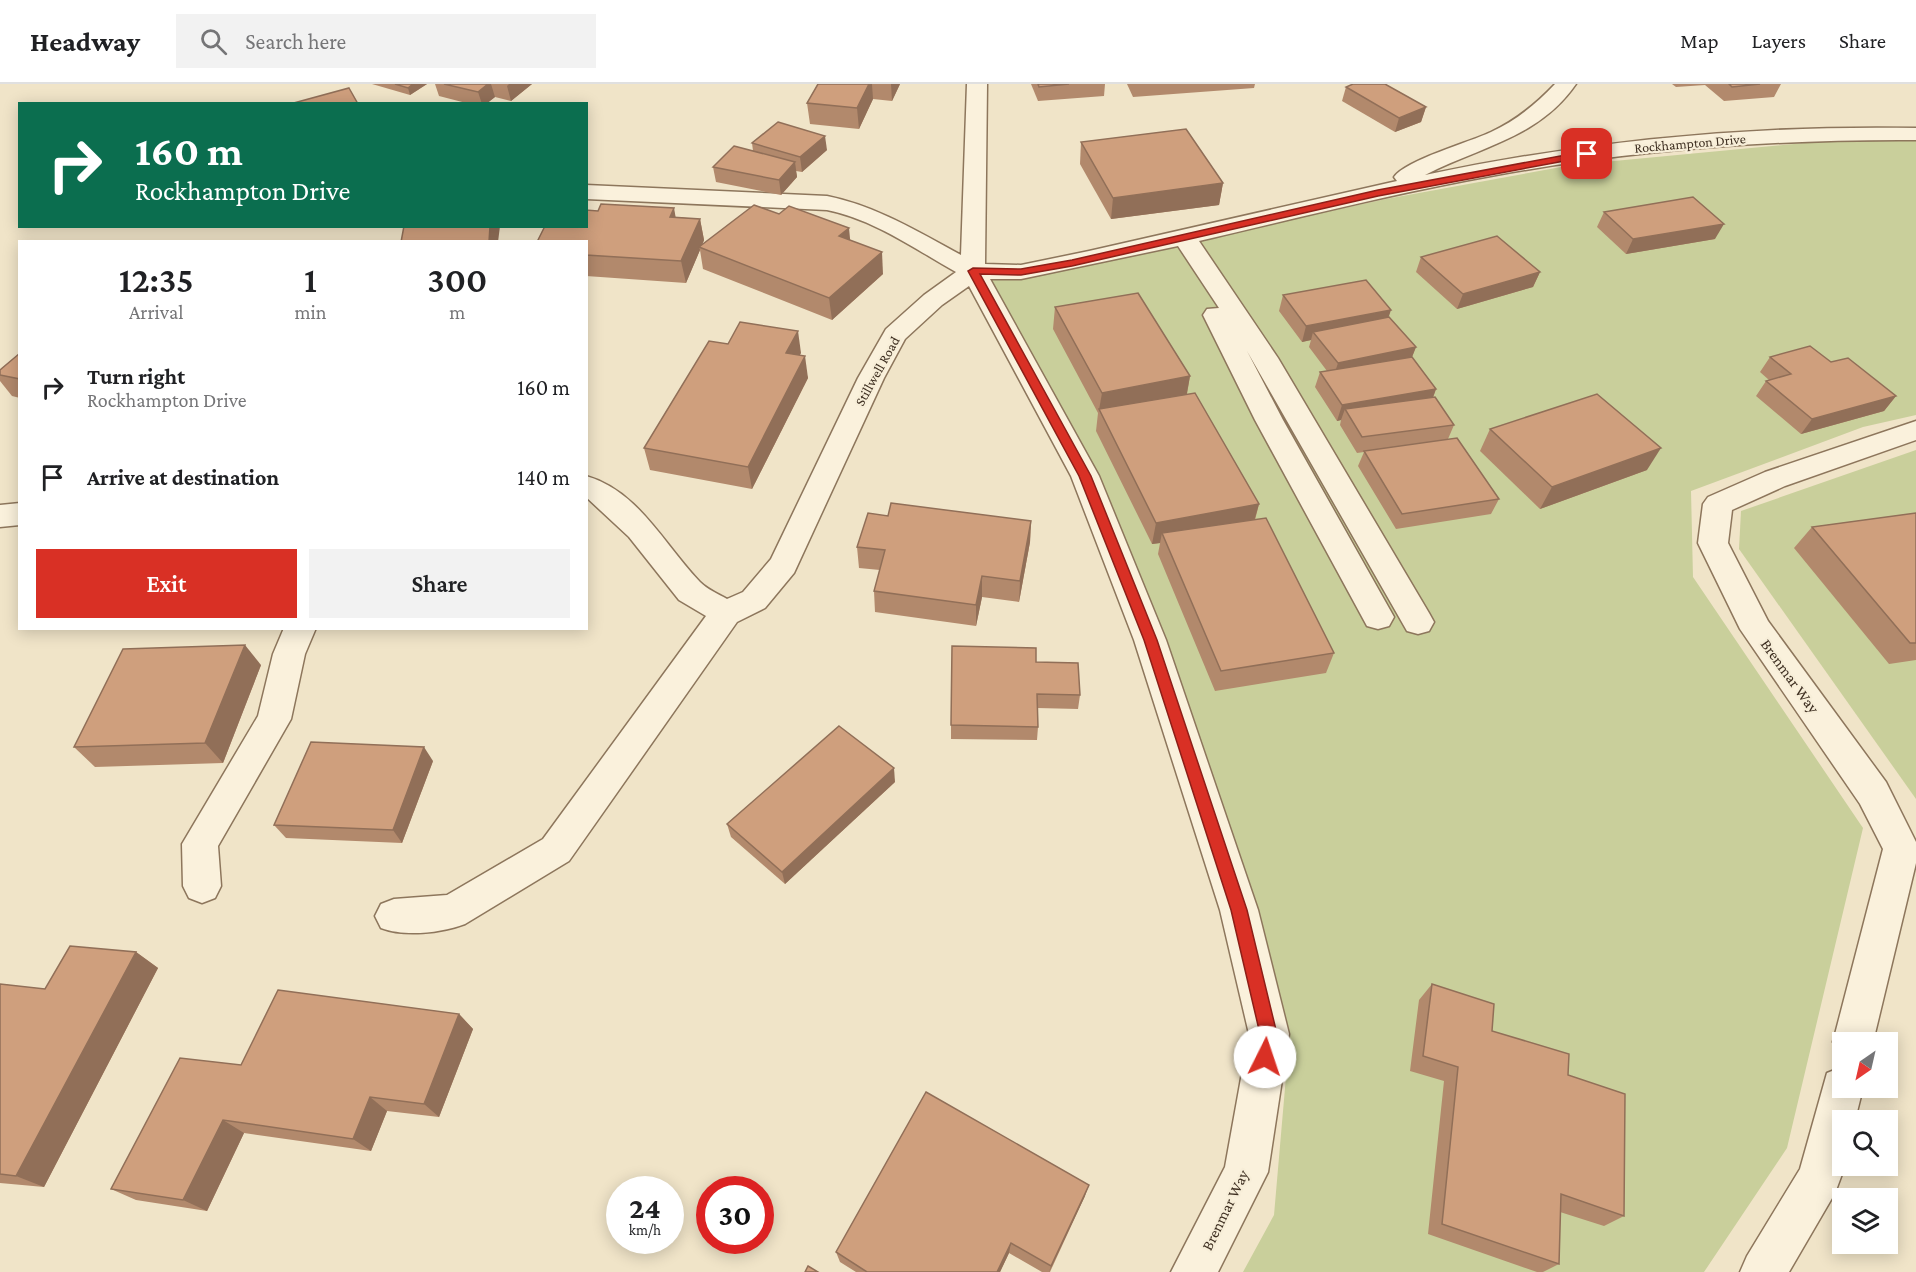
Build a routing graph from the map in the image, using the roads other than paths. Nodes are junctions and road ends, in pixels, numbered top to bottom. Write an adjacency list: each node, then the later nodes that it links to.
1 (977, 84): 7 (street)
2 (1566, 84): 5 (street)
3 (1916, 134): 5 (street, Rockhampton Drive)
4 (588, 192): 7 (street)
5 (1378, 193): 6 (street, Rockhampton Drive)
6 (1184, 237): 7 (street, Rockhampton Drive); 8 (street)
7 (973, 271): 13 (street, Stillwell Road); 22 (street, Brenmar Way)
8 (1225, 300): 14 (street); 15 (street)
9 (1916, 430): 17 (street, Brenmar Way)
10 (588, 487): 13 (street)
11 (18, 514): 12 (street)
12 (0, 516)
13 (726, 613): 19 (street)
14 (1378, 617)
15 (1418, 622)
16 (299, 630): 18 (street)
17 (1908, 843): 20 (street, Brenmar Way)
18 (202, 886)
19 (394, 916)
20 (1856, 1032)
21 (1840, 1098): 23 (street)
22 (1194, 1272)
23 (1763, 1272)

